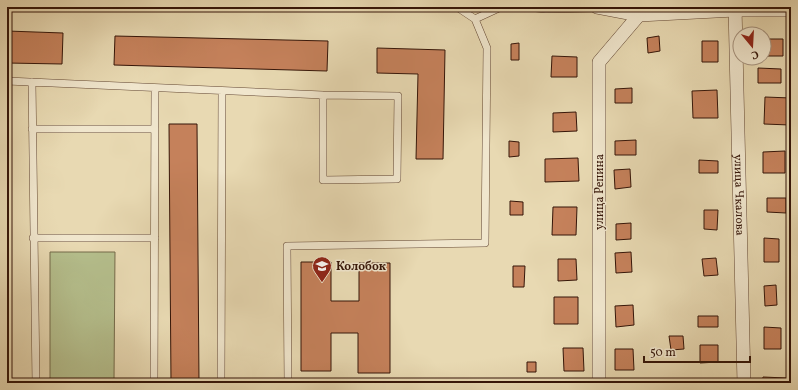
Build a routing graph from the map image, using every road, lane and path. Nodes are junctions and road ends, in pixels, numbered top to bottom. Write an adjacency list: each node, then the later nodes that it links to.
1 (457, 7): 8 (lane)
2 (501, 7): 8 (lane)
3 (526, 7): 4 (lane)
4 (597, 8): 7 (street)
5 (735, 8): 6 (street); 7 (street); 23 (street, улица Чкалова)
6 (791, 10)
7 (639, 15): 22 (street, улица Репина)
8 (475, 19): 21 (lane)
9 (7, 81): 10 (lane)
10 (32, 82): 11 (lane); 14 (lane)
11 (155, 88): 12 (lane); 15 (lane)
12 (222, 91): 13 (lane); 20 (lane)
13 (323, 95): 13 (lane)
14 (32, 129): 15 (lane); 16 (lane)
15 (155, 129): 17 (lane)
16 (33, 238): 17 (lane); 18 (lane)
17 (155, 238): 19 (lane)
18 (36, 383)
19 (154, 383)
20 (221, 383)
21 (288, 383)
22 (600, 383)
23 (744, 383)

